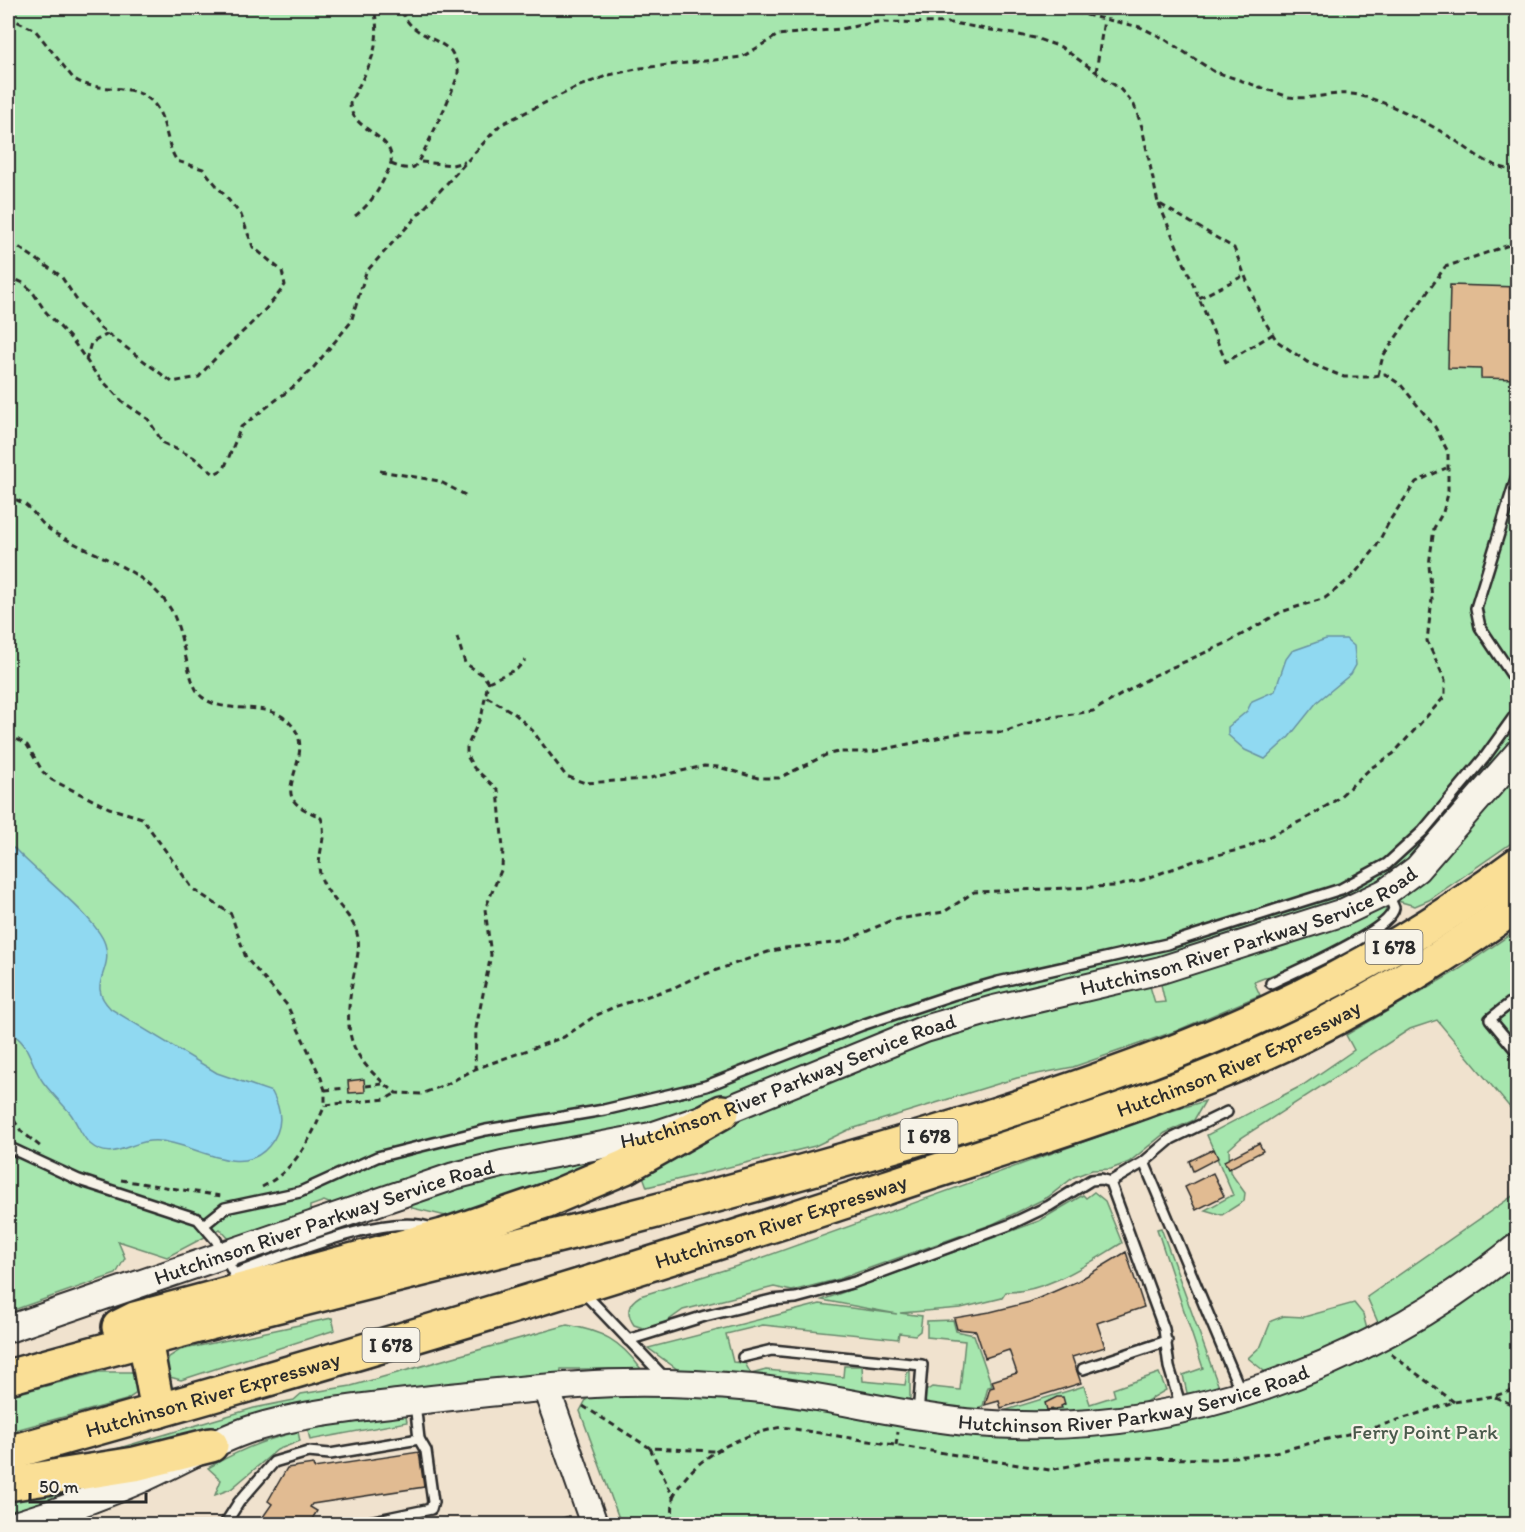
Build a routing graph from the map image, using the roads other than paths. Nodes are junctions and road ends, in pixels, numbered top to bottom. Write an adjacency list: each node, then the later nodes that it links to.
1 (1518, 472): 2 (lane)
2 (1518, 684)
3 (1518, 711): 16 (lane)
4 (1518, 753): 6 (street, Hutchinson River Parkway Service Road)
5 (1518, 864): 18 (highway, Hutchinson River Expressway / I 678)
6 (1386, 892): 8 (lane); 11 (street, Hutchinson River Parkway Service Road)
7 (1518, 904): 19 (highway, Hutchinson River Expressway / I 678)
8 (1271, 983)
9 (1518, 997): 10 (lane)
10 (1518, 1053)
11 (722, 1112): 18 (highway); 20 (street, Hutchinson River Parkway Service Road)
12 (1227, 1112): 14 (lane)
13 (8, 1146): 16 (lane)
14 (1144, 1162): 15 (lane); 31 (lane)
15 (1110, 1182): 23 (lane); 24 (lane)
16 (205, 1224): 20 (lane)
17 (1518, 1246): 31 (street, Hutchinson River Parkway Service Road)
18 (451, 1247): 20 (highway)
19 (578, 1287): 23 (lane); 34 (highway, Hutchinson River Expressway / I 678)
20 (237, 1290): 21 (street, Hutchinson River Parkway Service Road); 22 (highway); 26 (highway)
21 (8, 1329)
22 (145, 1340): 26 (highway); 34 (highway)
23 (628, 1340): 29 (lane)
24 (1167, 1341): 27 (lane); 33 (lane)
25 (743, 1357): 35 (lane)
26 (46, 1367): 28 (highway)
27 (1083, 1369)
28 (8, 1377)
29 (672, 1385): 30 (street, Hutchinson River Parkway Service Road); 35 (street, Hutchinson River Parkway Service Road)
30 (546, 1388): 32 (street, Hutchinson River Parkway Service Road); 44 (street)
31 (1242, 1394): 33 (street, Hutchinson River Parkway Service Road)
32 (415, 1401): 36 (lane); 37 (street, Hutchinson River Parkway Service Road)
33 (1182, 1410): 35 (street, Hutchinson River Parkway Service Road)
34 (158, 1411): 38 (highway, Hutchinson River Expressway / I 678)
35 (918, 1414)
36 (419, 1439): 42 (lane); 43 (lane)
37 (211, 1445): 39 (highway); 40 (street, Hutchinson River Parkway Service Road)
38 (8, 1453)
39 (8, 1484)
40 (82, 1514): 41 (street, Hutchinson River Parkway Service Road)
41 (18, 1524)
42 (225, 1524)
43 (359, 1524)
44 (594, 1524)

